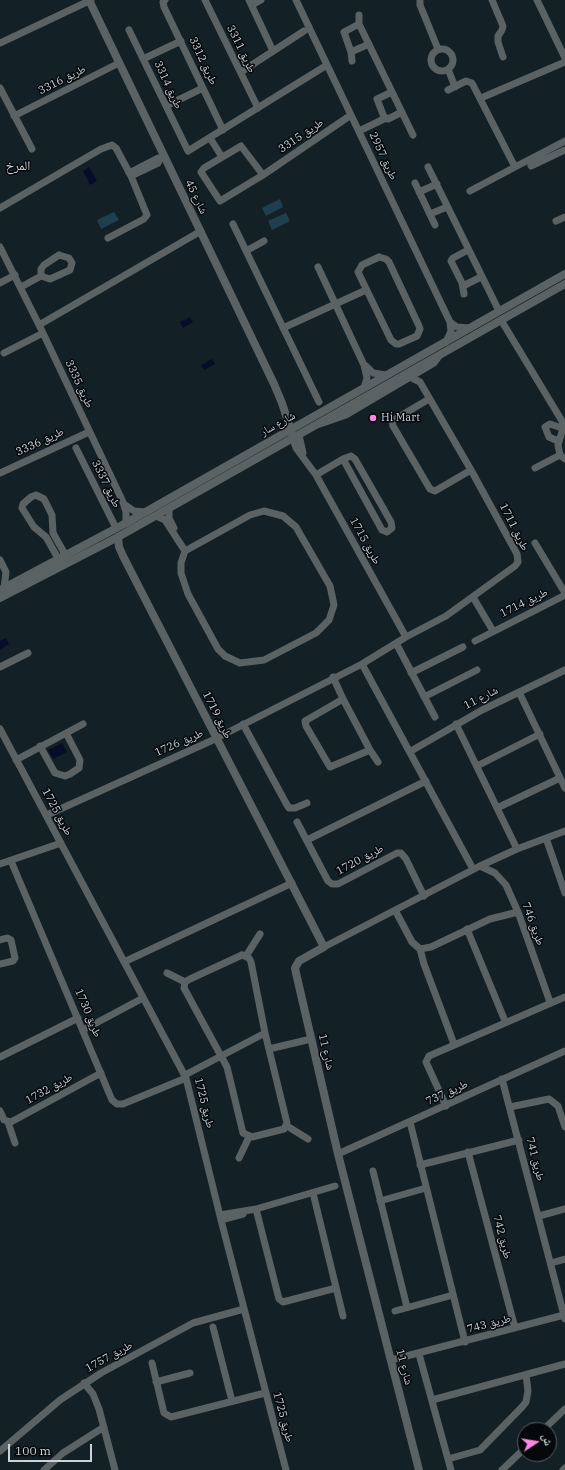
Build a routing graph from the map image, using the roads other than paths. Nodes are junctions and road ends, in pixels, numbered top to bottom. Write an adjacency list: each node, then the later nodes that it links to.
1 (90, 0): 15 (street); 25 (street, شارع 45)
2 (205, 0): 28 (street, طريق 3311)
3 (261, 0): 9 (street)
4 (296, 0): 26 (street, طريق 2957)
5 (420, 0): 17 (street)
6 (492, 0): 20 (street)
7 (537, 0): 21 (street)
8 (164, 1): 14 (street, طريق 3312)
9 (251, 2): 18 (street)
10 (359, 15): 11 (street)
11 (359, 24): 16 (street); 19 (street)
12 (129, 30): 22 (street, طريق 3314)
13 (304, 31): 18 (street)
14 (181, 41): 22 (street); 30 (street, طريق 3312)
15 (0, 43)
16 (369, 44): 19 (street); 31 (street)
17 (438, 49): 27 (street); 27 (street)
18 (273, 50): 28 (street)
19 (351, 52): 23 (street)
20 (504, 57)
21 (565, 58)
22 (143, 59): 33 (street, طريق 3314)
23 (352, 61)
24 (565, 62): 32 (street)
25 (119, 63): 37 (street, طريق 3316); 47 (street, شارع 45)
26 (327, 65): 34 (street); 36 (street, طريق 2957)
27 (448, 69): 32 (street)
28 (241, 72): 34 (street, طريق 3311)
29 (0, 88): 37 (street)
30 (203, 88): 33 (street); 39 (street, طريق 3312)
31 (392, 92): 35 (street); 38 (street)
32 (481, 98): 50 (street)
33 (166, 106): 42 (street, طريق 3314)
34 (258, 108): 39 (street)
35 (402, 112): 38 (street); 41 (street)
36 (351, 115): 40 (street, طريق 2957); 52 (street, طريق 3315)
37 (14, 116): 44 (street)
38 (386, 118): 40 (street)
39 (223, 130): 42 (street)
40 (359, 131): 84 (street, طريق 2957)
41 (412, 135)
42 (210, 138): 46 (street)
43 (565, 141): 50 (street)
44 (32, 149)
45 (565, 150): 49 (street)
46 (222, 157): 52 (street, طريق 3315); 52 (street, طريق 3315)
47 (162, 158): 51 (street); 64 (street, شارع 45)
48 (428, 166): 54 (street)
49 (531, 166)
50 (515, 167): 55 (street)
51 (130, 175): 58 (street); 65 (street)
52 (263, 175)
53 (415, 183): 56 (street)
54 (436, 184): 56 (street); 57 (street)
55 (470, 191)
56 (419, 192): 59 (street)
57 (447, 207): 59 (street); 68 (street)
58 (0, 208)
59 (430, 214): 63 (street)
60 (565, 217): 61 (street)
61 (556, 221)
62 (233, 224): 69 (street)
63 (434, 225)
64 (201, 231): 85 (street); 102 (street, شارع 45)
65 (108, 238)
66 (264, 241): 69 (street)
67 (0, 247): 72 (street, طريق 3335)
68 (468, 250): 74 (street); 77 (street)
69 (246, 251): 86 (street)
70 (318, 267): 81 (street)
71 (565, 274): 82 (street, شارع سار)
72 (15, 275): 75 (street); 78 (street, طريق 3335)
73 (41, 276): 78 (street)
74 (482, 277): 77 (street); 82 (street)
75 (0, 283)
76 (565, 284): 83 (street, شارع سار)
77 (463, 286): 80 (street)
78 (21, 287): 85 (street, طريق 3335)
79 (366, 290): 79 (street); 81 (street)
80 (464, 294)
81 (336, 304): 86 (street); 92 (street)
82 (499, 310): 87 (street, شارع سار)
83 (501, 320): 91 (street, شارع سار); 101 (street)
84 (450, 322): 87 (street); 89 (street)
85 (40, 325): 88 (street, طريق 3335)
86 (283, 328): 99 (street)
87 (469, 328): 89 (street, شارع سار)
88 (43, 333): 90 (street); 103 (street, طريق 3335)
89 (446, 342): 94 (street, شارع سار)
90 (4, 352)
91 (440, 355): 93 (street); 100 (street, شارع سار)
92 (364, 365): 94 (street); 97 (street)
93 (421, 371): 95 (street); 96 (street)
94 (386, 375): 97 (street, شارع سار)
95 (410, 377): 96 (street); 100 (street)
96 (420, 382): 98 (street, طريق 1711)
97 (364, 388): 102 (street, شارع سار)
98 (429, 399): 110 (street, طريق 1711); 110 (street)
99 (319, 402)
100 (316, 426): 104 (street, شارع سار)
101 (564, 426): 105 (street); 105 (street)
102 (293, 428): 104 (street, شارع 45); 115 (street, شارع سار)
103 (89, 432): 111 (street, طريق 3336); 113 (street, طريق 3335)
104 (296, 437): 112 (street, طريق 1715); 114 (street, شارع سار)
105 (558, 441): 107 (street)
106 (76, 448): 118 (street, طريق 3337)
107 (563, 457): 109 (street)
108 (343, 459): 108 (street); 112 (street)
109 (535, 468)
110 (471, 470): 131 (street, طريق 1711)
111 (0, 473)
112 (316, 475): 134 (street, طريق 1715)
113 (122, 502): 115 (street); 117 (street, طريق 3335)
114 (169, 509): 116 (street, شارع سار); 120 (street)
115 (146, 512): 117 (street, شارع سار)
116 (156, 516): 119 (street, شارع سار); 120 (street)
117 (126, 523): 118 (street, شارع سار)
118 (116, 528): 125 (street, شارع سار)
119 (118, 538): 122 (street, شارع سار); 124 (street, طريق 1719)
120 (180, 543): 123 (street)
121 (535, 543): 130 (street, طريق 1714)
122 (105, 544): 124 (street, طريق 1719); 132 (street, شارع سار)
123 (185, 551): 123 (street)
124 (123, 556): 155 (street, طريق 1719)
125 (62, 558): 125 (street); 128 (street, شارع سار)
126 (0, 560): 127 (street)
127 (6, 572): 128 (street); 129 (street)
128 (21, 580): 129 (street, شارع سار)
129 (2, 589)
130 (565, 594): 133 (street, طريق 1714)
131 (474, 597): 133 (street, طريق 1714); 134 (street, طريق 1711)
132 (0, 598)
133 (494, 631): 135 (street, طريق 1714)
134 (406, 637): 136 (street, طريق 1711)
135 (475, 641)
136 (396, 643): 139 (street, طريق 1711); 143 (street)
137 (463, 647): 143 (street)
138 (28, 652): 140 (street)
139 (362, 664): 144 (street, طريق 1726); 158 (street)
140 (0, 667)
141 (477, 670): 146 (street)
142 (565, 670): 145 (street, شارع 11)
143 (411, 673): 146 (street)
144 (333, 677): 147 (street); 150 (street, طريق 1726)
145 (519, 692): 151 (street, شارع 11); 154 (street)
146 (424, 697): 148 (street)
147 (343, 699): 157 (street); 157 (street)
148 (435, 717)
149 (82, 724): 153 (street)
150 (244, 724): 155 (street, طريق 1726); 165 (street)
151 (456, 724): 158 (street, شارع 11); 161 (street)
152 (0, 729): 159 (street, طريق 1725)
153 (66, 733): 156 (street); 156 (street)
154 (540, 734): 161 (street); 162 (street)
155 (216, 738): 167 (street, طريق 1726); 177 (street, طريق 1719)
156 (40, 746): 159 (street)
157 (370, 750): 160 (street)
158 (411, 751): 163 (street)
159 (16, 760): 167 (street, طريق 1725)
160 (378, 762)
161 (476, 766): 166 (street)
162 (560, 778): 164 (street); 166 (street)
163 (426, 781): 171 (street); 176 (street)
164 (565, 788)
165 (307, 803)
166 (497, 808): 173 (street)
167 (47, 816): 172 (street, طريق 1725)
168 (297, 822): 171 (street, طريق 1720)
169 (565, 832): 170 (street, شارع 11)
170 (546, 838): 173 (street, شارع 11); 178 (street)
171 (306, 840): 179 (street, طريق 1720)
172 (61, 843): 174 (street); 188 (street, طريق 1725)
173 (517, 849): 176 (street, شارع 11)
174 (11, 861): 175 (street); 195 (street, طريق 1730)
175 (0, 864)
176 (477, 868): 179 (street, شارع 11); 181 (street, طريق 746)
177 (292, 883): 185 (street, طريق 1719); 188 (street)
178 (565, 894)
179 (424, 896): 180 (street, شارع 11)
180 (395, 910): 185 (street, شارع 11); 186 (street)
181 (518, 912): 182 (street); 194 (street, طريق 746)
182 (467, 929): 186 (street); 196 (street)
183 (260, 934): 187 (street)
184 (0, 940): 189 (street)
185 (324, 947): 199 (street, شارع 11)
186 (420, 949): 200 (street)
187 (246, 956): 191 (street); 198 (street)
188 (124, 962): 193 (street, طريق 1725)
189 (0, 964)
190 (167, 973): 191 (street)
191 (185, 982): 204 (street)
192 (565, 997): 194 (street)
193 (143, 998): 197 (street); 206 (street, طريق 1725)
194 (550, 1002): 196 (street)
195 (78, 1018): 197 (street, طريق 1730); 203 (street)
196 (506, 1021): 200 (street)
197 (83, 1030): 205 (street, طريق 1730)
198 (265, 1033): 201 (street); 204 (street)
199 (311, 1039): 201 (street); 220 (street, شارع 11)
200 (454, 1044): 208 (street)
201 (269, 1049): 213 (street)
202 (565, 1051): 207 (street, طريق 737)
203 (0, 1056)
204 (220, 1056): 206 (street); 215 (street)
205 (101, 1073): 206 (street, طريق 1730); 211 (street, طريق 1732)
206 (186, 1076): 231 (street, طريق 1725)
207 (502, 1079): 208 (street, طريق 737); 209 (street, طريق 741)
208 (446, 1106): 212 (street, طريق 737)
209 (510, 1107): 214 (street); 217 (street, طريق 741)
210 (0, 1112): 211 (street)
211 (8, 1122): 218 (street)
212 (410, 1122): 220 (street, طريق 737); 222 (street)
213 (287, 1126): 215 (street); 216 (street)
214 (565, 1127)
215 (249, 1137): 221 (street)
216 (308, 1139)
217 (519, 1140): 219 (street); 230 (street, طريق 741)
218 (15, 1143)
219 (468, 1152): 222 (street); 242 (street, طريق 742)
220 (338, 1154): 245 (street, شارع 11)
221 (239, 1158)
222 (420, 1165): 225 (street)
223 (373, 1171): 227 (street)
224 (335, 1186): 226 (street)
225 (426, 1188): 227 (street); 235 (street)
226 (313, 1193): 228 (street); 234 (street)
227 (380, 1201): 236 (street)
228 (256, 1209): 231 (street); 234 (street)
229 (565, 1209): 230 (street)
230 (539, 1216): 233 (street, طريق 741)
231 (220, 1218): 237 (street, طريق 1725)
232 (565, 1259): 233 (street)
233 (551, 1262): 240 (street, طريق 741)
234 (336, 1288): 239 (street)
235 (453, 1295): 236 (street); 243 (street)
236 (407, 1308): 238 (street)
237 (244, 1309): 251 (street, طريق 1757); 252 (street, طريق 1725)
238 (395, 1311)
239 (343, 1316)
240 (564, 1317): 242 (street, طريق 743)
241 (213, 1327): 254 (street)
242 (515, 1328): 243 (street, طريق 743)
243 (465, 1342): 244 (street, طريق 743)
244 (420, 1354): 245 (street, طريق 743); 253 (street)
245 (390, 1360): 264 (street, شارع 11)
246 (152, 1363): 250 (street)
247 (565, 1364): 249 (street)
248 (190, 1373): 250 (street)
249 (526, 1375): 253 (street); 260 (street)
250 (156, 1382): 254 (street)
251 (84, 1383): 257 (street); 258 (street, طريق 1757)
252 (265, 1393): 254 (street); 263 (street, طريق 1725)
253 (432, 1400): 260 (street)
254 (232, 1401)
255 (565, 1409): 256 (street)
256 (551, 1422)
257 (104, 1427): 261 (street); 262 (street)
258 (0, 1451)
259 (517, 1456): 266 (street)
260 (448, 1459): 265 (street)
261 (44, 1470)
262 (115, 1470)
263 (286, 1470)
264 (418, 1470)
265 (451, 1470)
266 (502, 1470)

